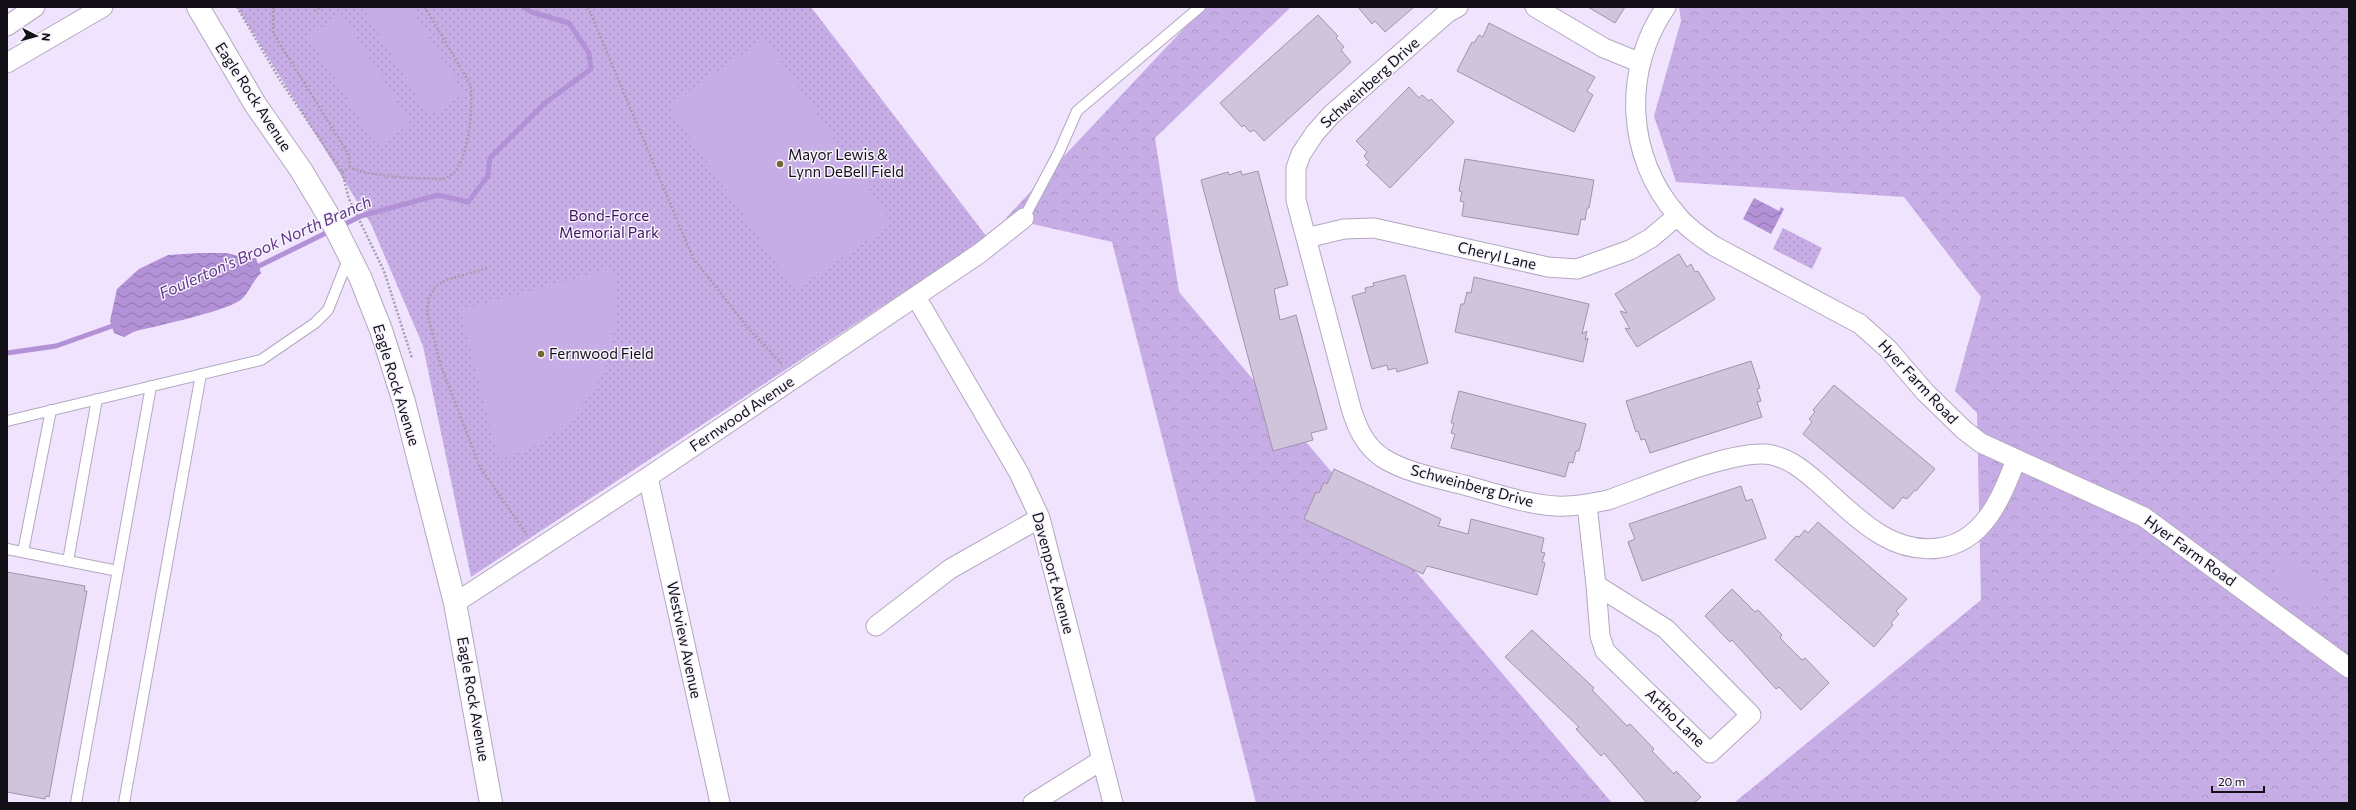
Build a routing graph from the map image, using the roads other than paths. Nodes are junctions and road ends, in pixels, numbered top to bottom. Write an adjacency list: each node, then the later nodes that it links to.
1 (36, 7): 8 (street)
2 (103, 7): 9 (street)
3 (198, 7): 14 (main road, Eagle Rock Avenue)
4 (1200, 7): 12 (lane)
5 (1458, 7): 13 (street, Schweinberg Drive)
6 (1535, 7): 10 (street)
7 (1666, 7): 10 (street, Hyer Farm Road)
8 (7, 26)
9 (7, 63)
10 (1641, 63): 11 (street, Hyer Farm Road)
11 (1677, 216): 13 (street, Cheryl Lane); 21 (street, Hyer Farm Road)
12 (1024, 218): 15 (street, Fernwood Avenue)
13 (1306, 238): 23 (street, Schweinberg Drive)
14 (341, 240): 16 (lane); 30 (main road, Eagle Rock Avenue)
15 (916, 297): 22 (street, Fernwood Avenue); 24 (street, Davenport Avenue)
16 (201, 374): 17 (lane); 35 (lane)
17 (151, 386): 18 (lane); 28 (lane)
18 (97, 399): 19 (lane); 27 (lane)
19 (51, 410): 20 (lane); 26 (lane)
20 (7, 420)
21 (2016, 460): 23 (street, Schweinberg Drive); 32 (street, Hyer Farm Road)
22 (648, 477): 30 (street, Fernwood Avenue); 37 (street, Westview Avenue)
23 (1587, 505): 29 (street, Artho Lane)
24 (1040, 518): 31 (street); 33 (street, Davenport Avenue)
25 (7, 549): 26 (lane)
26 (23, 552): 27 (lane)
27 (68, 561): 28 (lane)
28 (118, 571): 34 (lane)
29 (1596, 585): 29 (street, Artho Lane)
30 (455, 604): 36 (main road, Eagle Rock Avenue)
31 (876, 626)
32 (2349, 668)
33 (1102, 760): 38 (street); 39 (street, Davenport Avenue)
34 (76, 803)
35 (124, 803)
36 (492, 803)
37 (720, 803)
38 (1033, 803)
39 (1113, 803)

